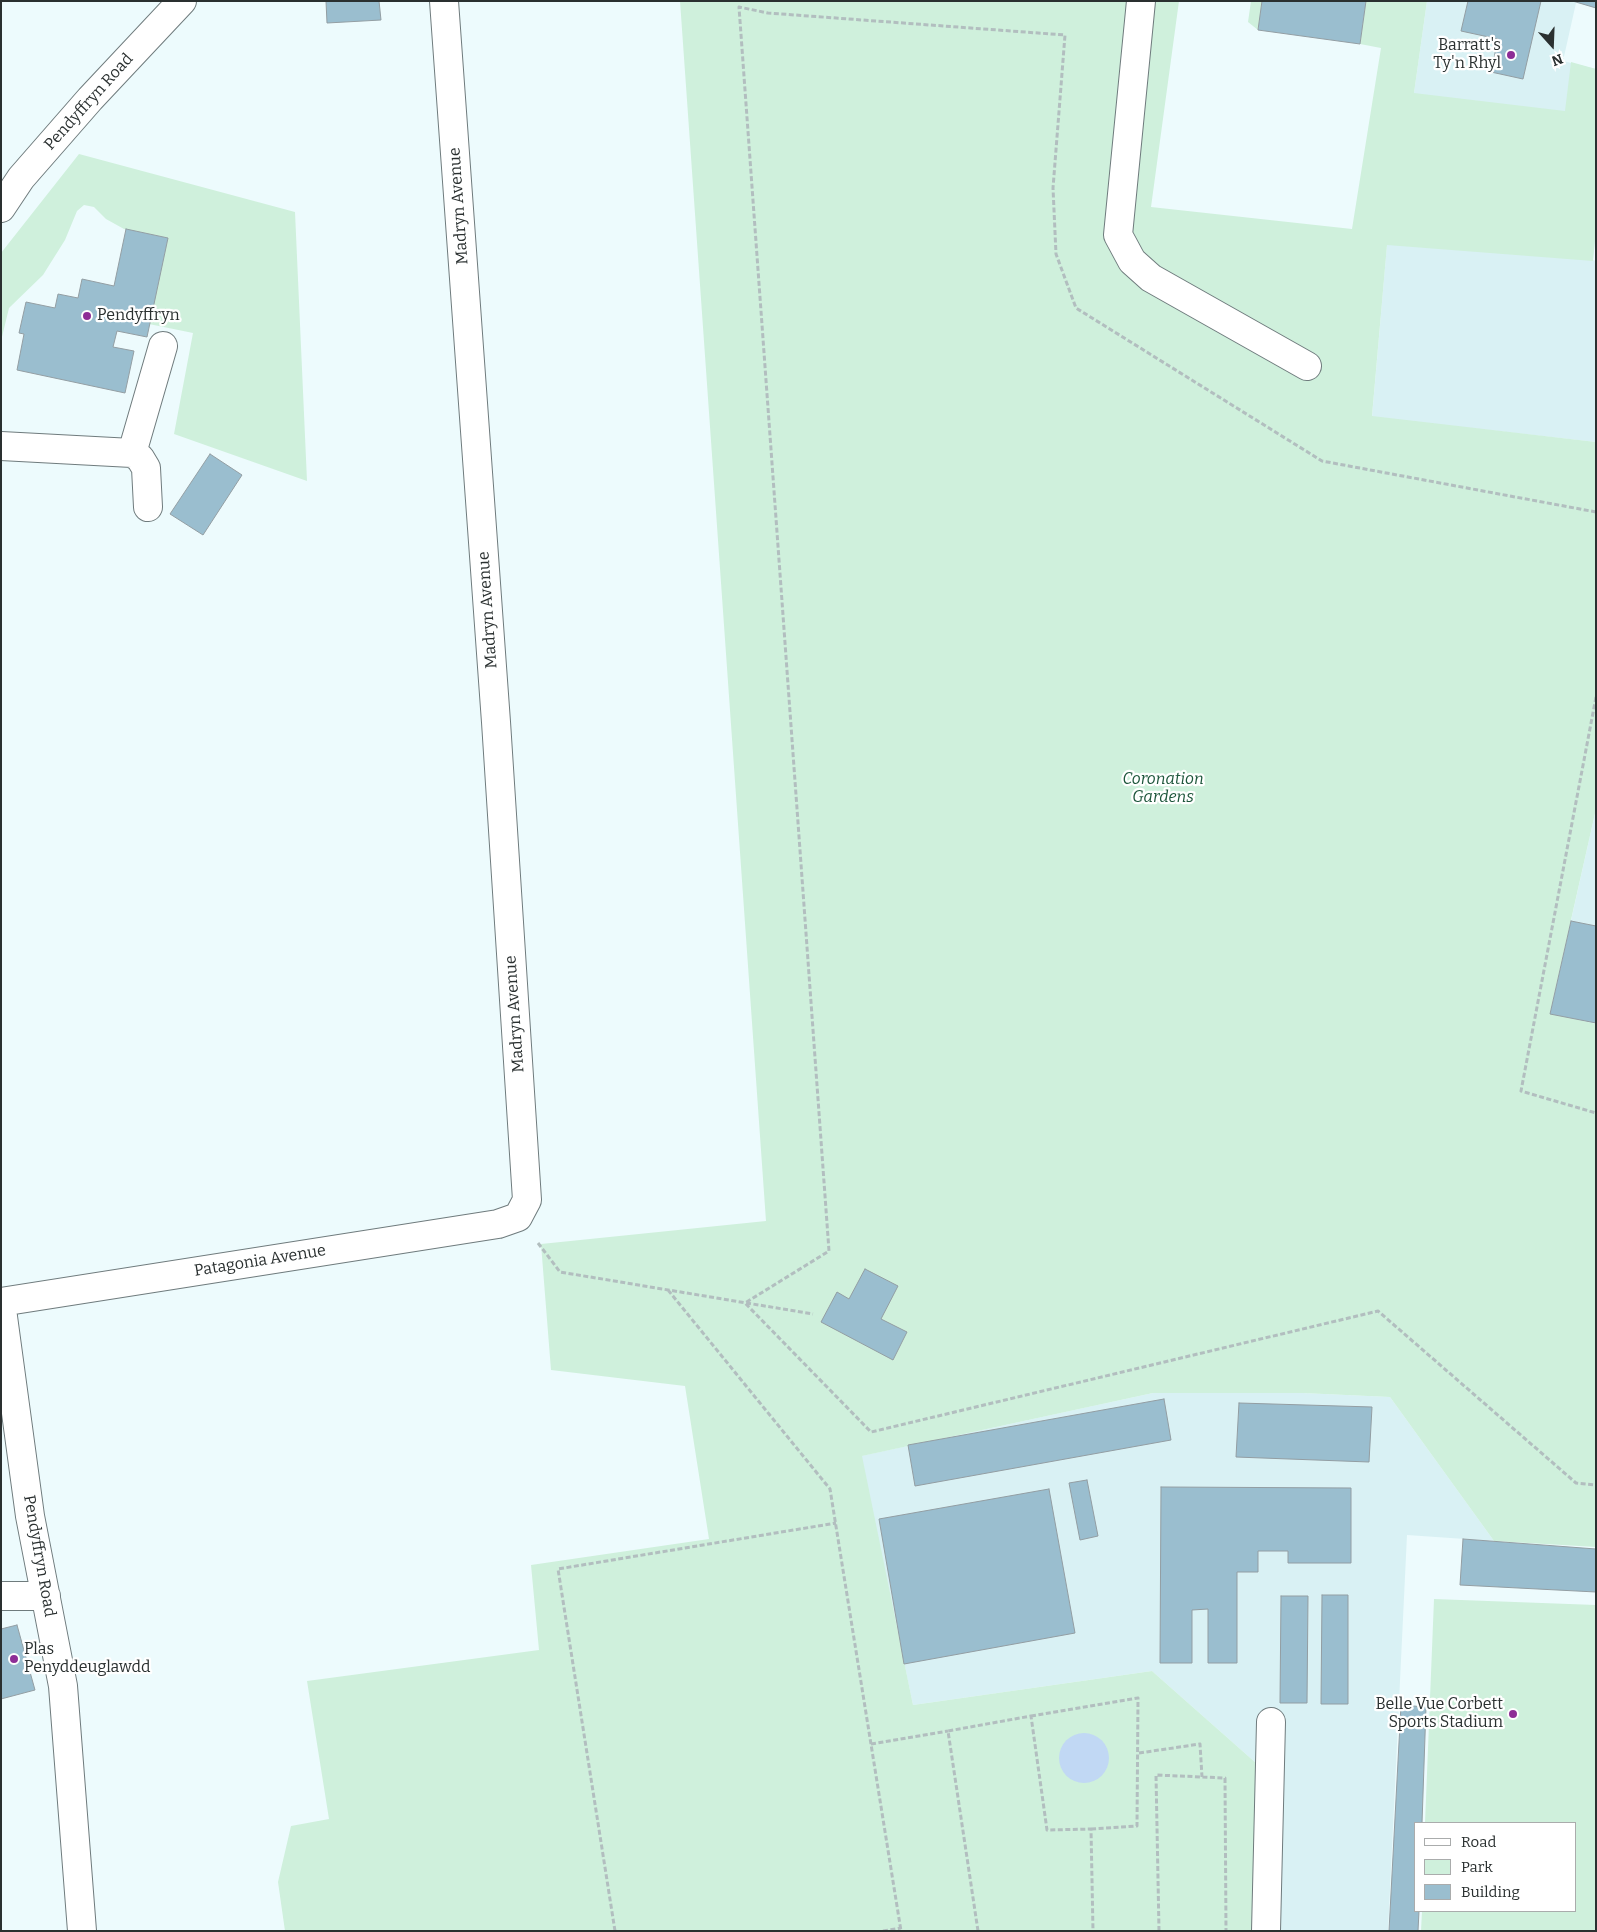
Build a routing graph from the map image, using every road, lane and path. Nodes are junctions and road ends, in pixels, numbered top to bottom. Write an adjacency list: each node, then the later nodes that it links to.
1 (182, 1): 4 (street, Pendyffryn Road)
2 (444, 1): 13 (street, Madryn Avenue)
3 (1141, 1): 6 (street)
4 (1, 208)
5 (163, 346): 8 (street)
6 (1307, 366)
7 (1, 446): 8 (street)
8 (132, 453): 9 (street)
9 (148, 507)
10 (1596, 512): 16 (path)
11 (1596, 697): 12 (path)
12 (1596, 1113)
13 (518, 1217): 14 (path); 15 (street, Patagonia Avenue)
14 (668, 1290): 16 (path); 19 (path)
15 (1, 1302): 21 (street, Pendyffryn Road)
16 (745, 1302): 17 (path); 18 (path)
17 (813, 1314)
18 (1596, 1485)
19 (836, 1523): 25 (path); 31 (path)
20 (1, 1596): 21 (street)
21 (46, 1596): 30 (street, Pendyffryn Road)
22 (1031, 1716): 24 (path); 26 (path); 28 (path)
23 (1271, 1722): 37 (street)
24 (948, 1731): 25 (path); 33 (path)
25 (871, 1744): 29 (path)
26 (1138, 1753): 27 (path); 28 (path)
27 (1202, 1777): 35 (path); 36 (path)
28 (1091, 1829): 34 (path)
29 (901, 1930): 32 (path)
30 (82, 1931)
31 (615, 1931)
32 (883, 1931)
33 (978, 1931)
34 (1093, 1931)
35 (1160, 1931)
36 (1226, 1931)
37 (1266, 1931)

